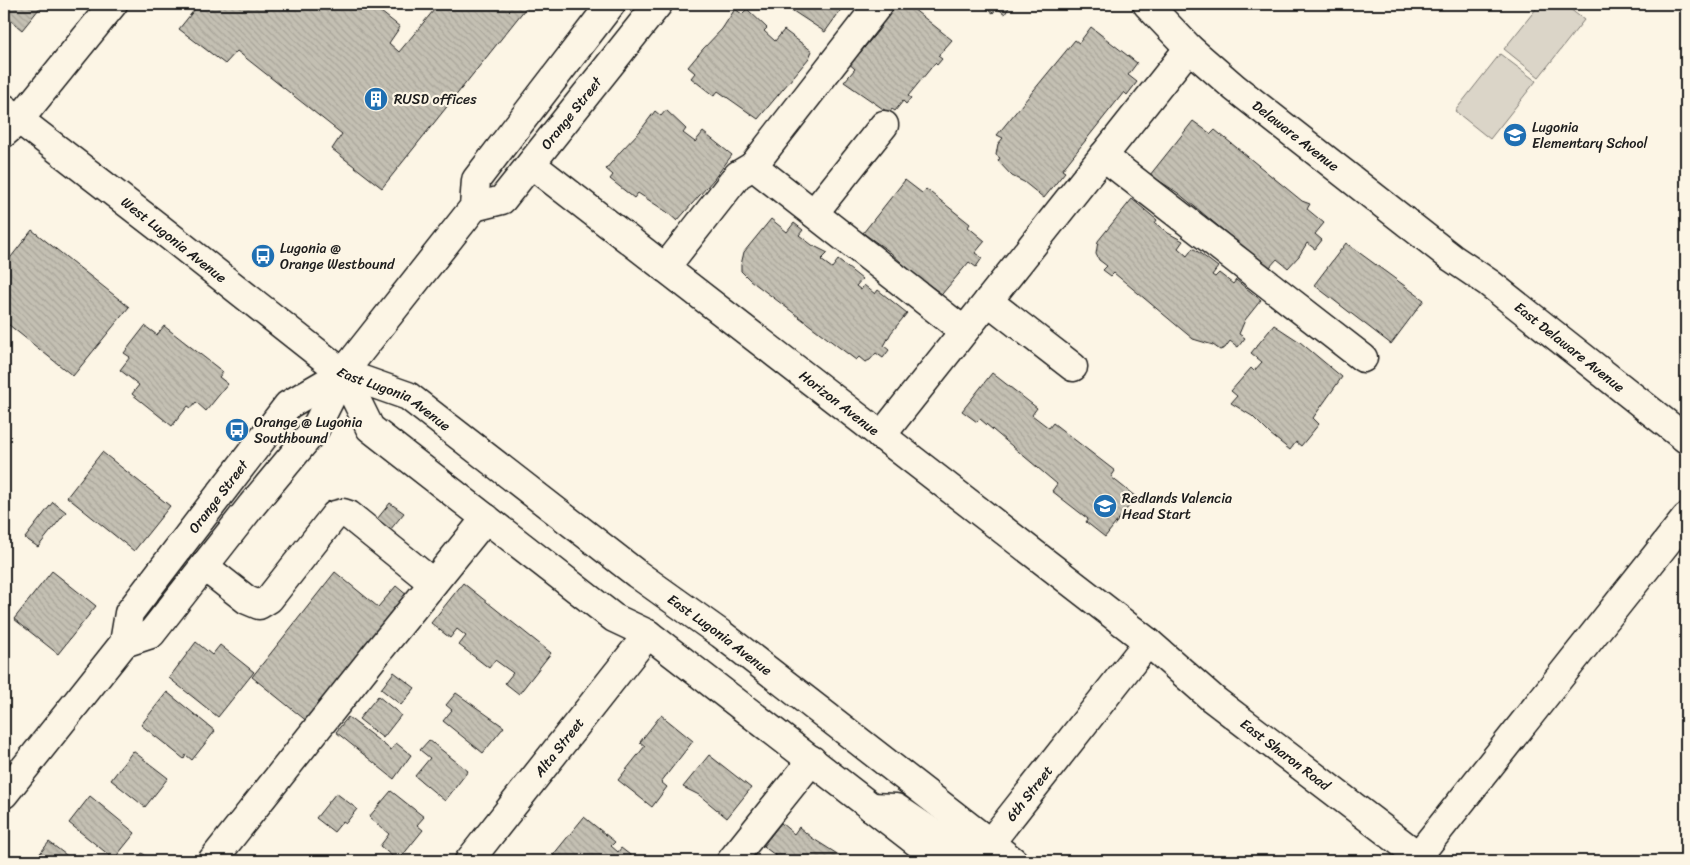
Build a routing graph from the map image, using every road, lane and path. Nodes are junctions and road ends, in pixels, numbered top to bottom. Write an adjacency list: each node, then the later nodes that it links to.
1 (113, 4): 7 (main road)
2 (611, 4): 13 (main road)
3 (658, 4): 11 (main road, Orange Street)
4 (880, 4): 12 (main road)
5 (1147, 4): 6 (main road, Delaware Avenue)
6 (1189, 48): 10 (main road); 15 (main road, Delaware Avenue)
7 (9, 120): 9 (main road); 21 (main road, West Lugonia Avenue)
8 (884, 125): 14 (main road)
9 (4, 152)
10 (1103, 156): 17 (main road); 19 (main road)
11 (531, 164): 13 (main road, Orange Street); 16 (main road, Horizon Avenue)
12 (753, 166): 14 (main road); 16 (main road)
13 (474, 207): 21 (main road, Orange Street)
14 (814, 214): 18 (main road)
15 (1452, 258): 23 (main road, East Delaware Avenue)
16 (664, 268): 22 (main road, Horizon Avenue)
17 (988, 301): 18 (main road); 20 (main road)
18 (964, 331): 22 (main road)
19 (1363, 358)
20 (1073, 367)
21 (343, 373): 24 (main road, East Lugonia Avenue); 26 (main road, Orange Street); 30 (main road, Orange Street); 34 (main road, East Lugonia Avenue)
22 (881, 436): 29 (main road, Horizon Avenue)
23 (1686, 438)
24 (486, 518): 27 (main road); 28 (main road, East Lugonia Avenue)
25 (1686, 518): 35 (main road)
26 (205, 567): 27 (main road); 30 (main road, Orange Street)
27 (433, 583): 36 (main road)
28 (648, 634): 31 (main road, East Lugonia Avenue); 37 (main road, Alta Street)
29 (1148, 642): 34 (main road, 6th Street); 35 (main road, East Sharon Road)
30 (124, 643): 32 (main road, Orange Street)
31 (812, 760): 33 (main road, East Lugonia Avenue); 38 (main road)
32 (4, 794)
33 (871, 807): 34 (main road); 39 (main road, East Lugonia Avenue)
34 (990, 843): 40 (main road, East Lugonia Avenue)
35 (1422, 858)
36 (212, 861)
37 (469, 861)
38 (732, 861)
39 (941, 861)
40 (1013, 861)

